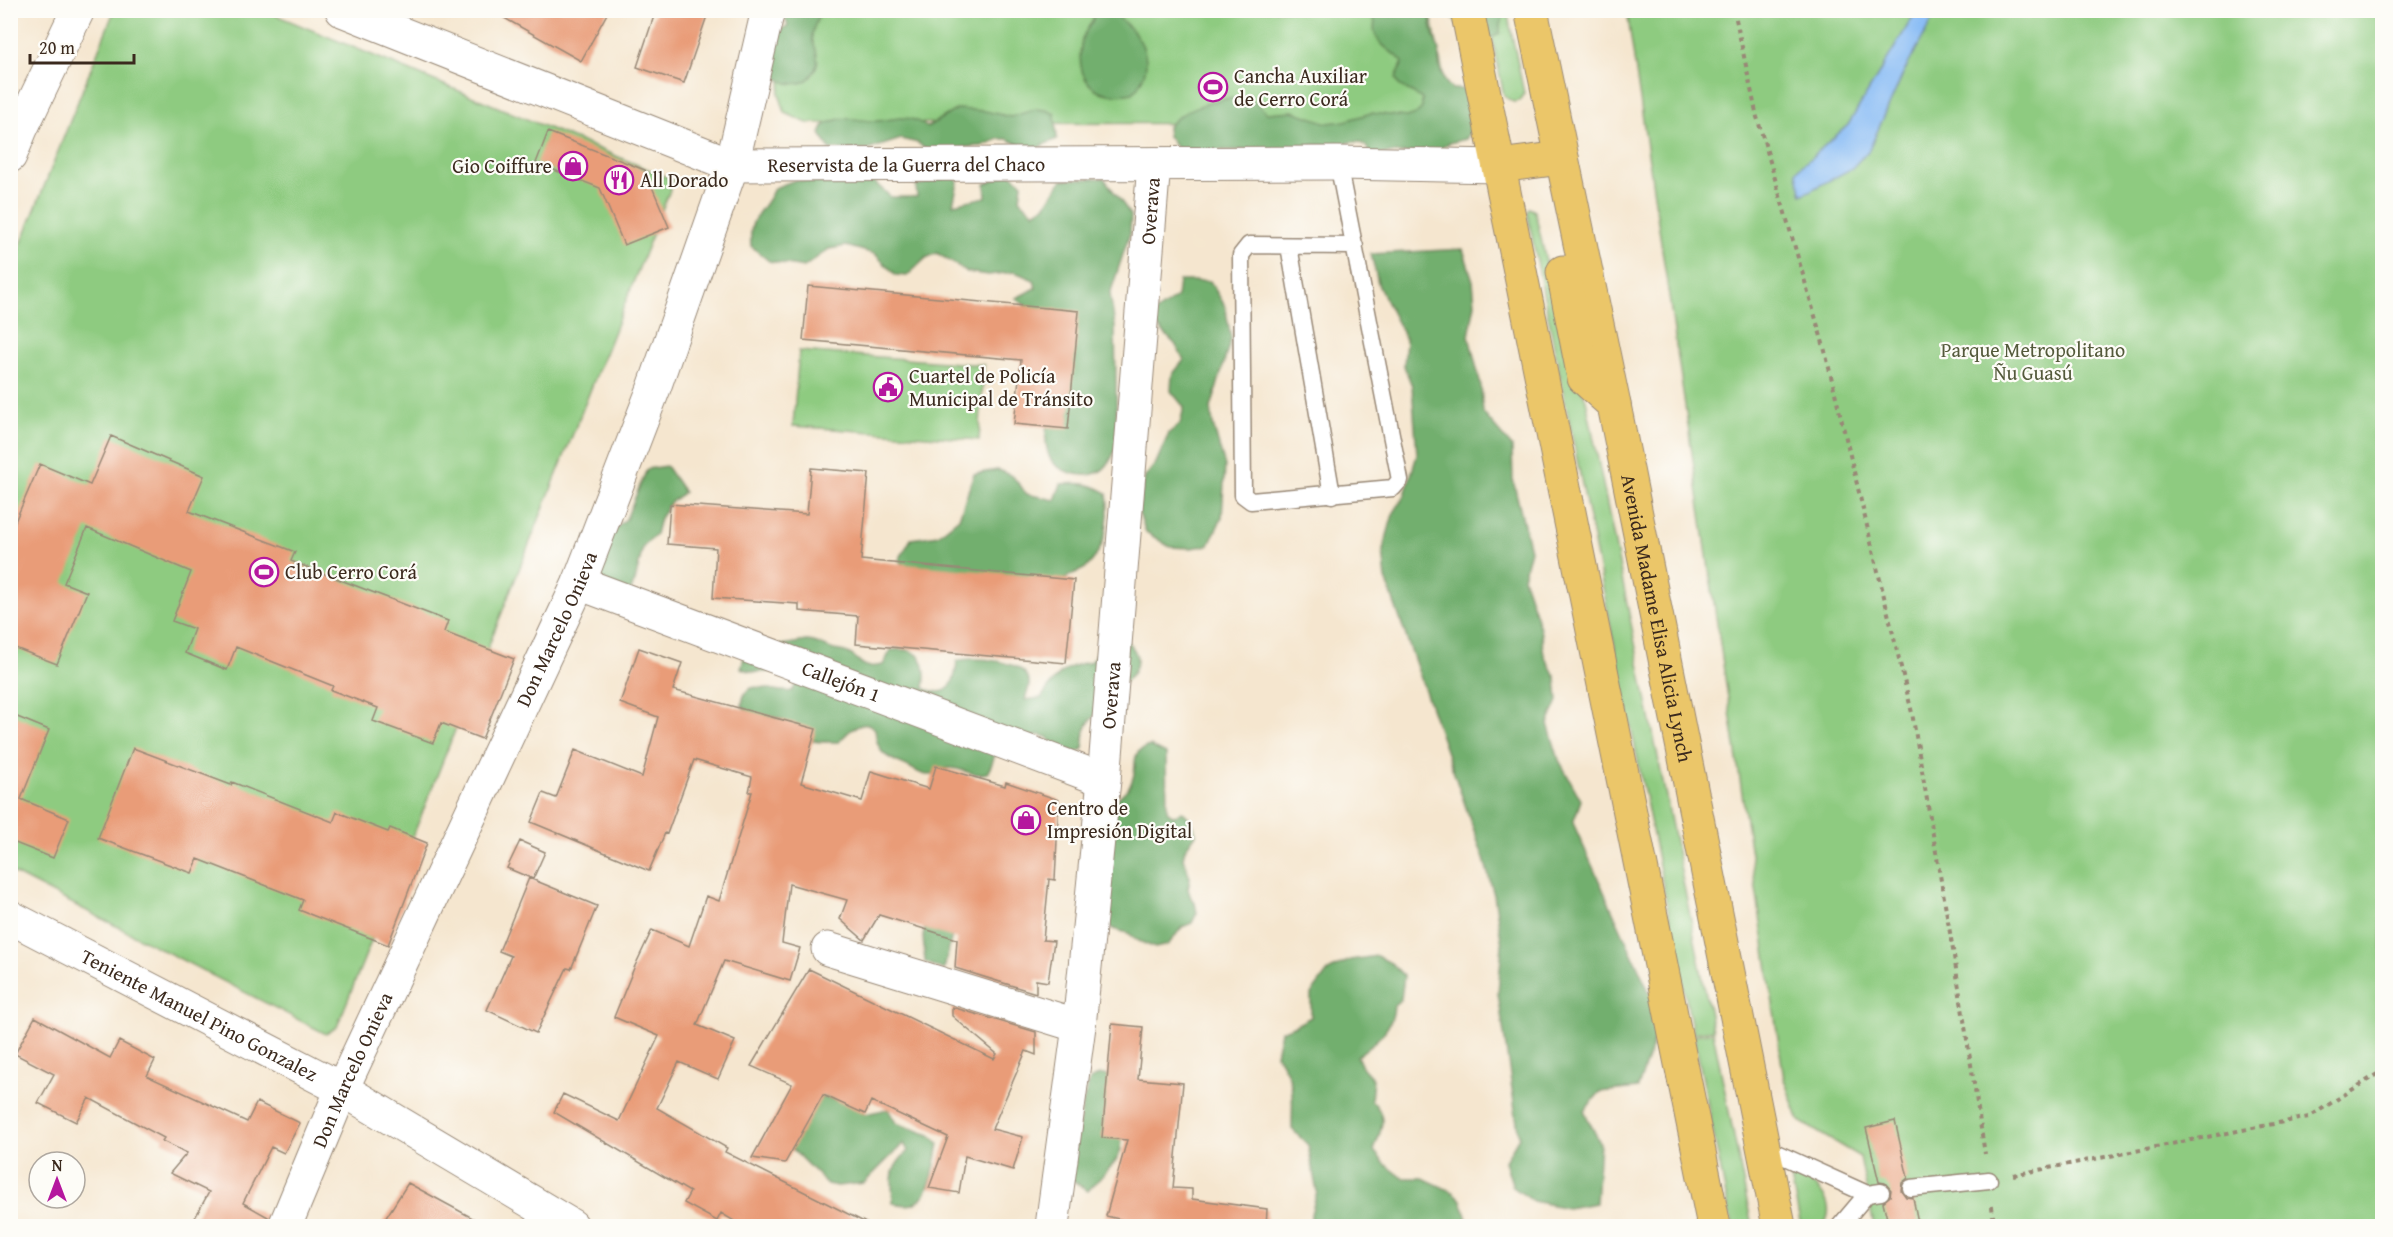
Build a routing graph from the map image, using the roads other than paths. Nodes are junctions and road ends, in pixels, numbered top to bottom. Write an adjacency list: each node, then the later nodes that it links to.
1 (78, 10): 6 (street)
2 (342, 10): 10 (street, Reservista de la Guerra del Chaco)
3 (768, 10): 10 (street, Don Marcelo Onieva)
4 (1467, 10): 11 (highway)
5 (1531, 10): 7 (highway, Avenida Madame Elisa Alicia Lynch)
6 (14, 136)
7 (1551, 159): 11 (highway); 21 (highway, Avenida Madame Elisa Alicia Lynch)
8 (1154, 164): 9 (street, Reservista de la Guerra del Chaco); 10 (street, Reservista de la Guerra del Chaco); 16 (street, Overava)
9 (1338, 164): 11 (street, Reservista de la Guerra del Chaco); 13 (lane)
10 (732, 165): 15 (street, Don Marcelo Onieva)
11 (1499, 166): 27 (highway)
12 (1289, 246): 13 (lane); 14 (lane); 14 (lane)
13 (1354, 246): 14 (lane)
14 (1332, 495)
15 (579, 583): 16 (street, Callejón 1); 20 (street, Don Marcelo Onieva)
16 (1104, 780): 19 (street, Overava)
17 (10, 917): 20 (street, Teniente Manuel Pino Gonzalez)
18 (828, 949): 19 (street)
19 (1079, 1026): 26 (street, Overava)
20 (342, 1089): 24 (street, Don Marcelo Onieva); 25 (street, Teniente Manuel Pino Gonzalez)
21 (1763, 1147): 28 (highway, Avenida Madame Elisa Alicia Lynch); 29 (lane)
22 (1989, 1180): 23 (lane)
23 (1911, 1188)
24 (285, 1227)
25 (572, 1227)
26 (1052, 1227)
27 (1714, 1227)
28 (1779, 1227)
29 (1840, 1227)

